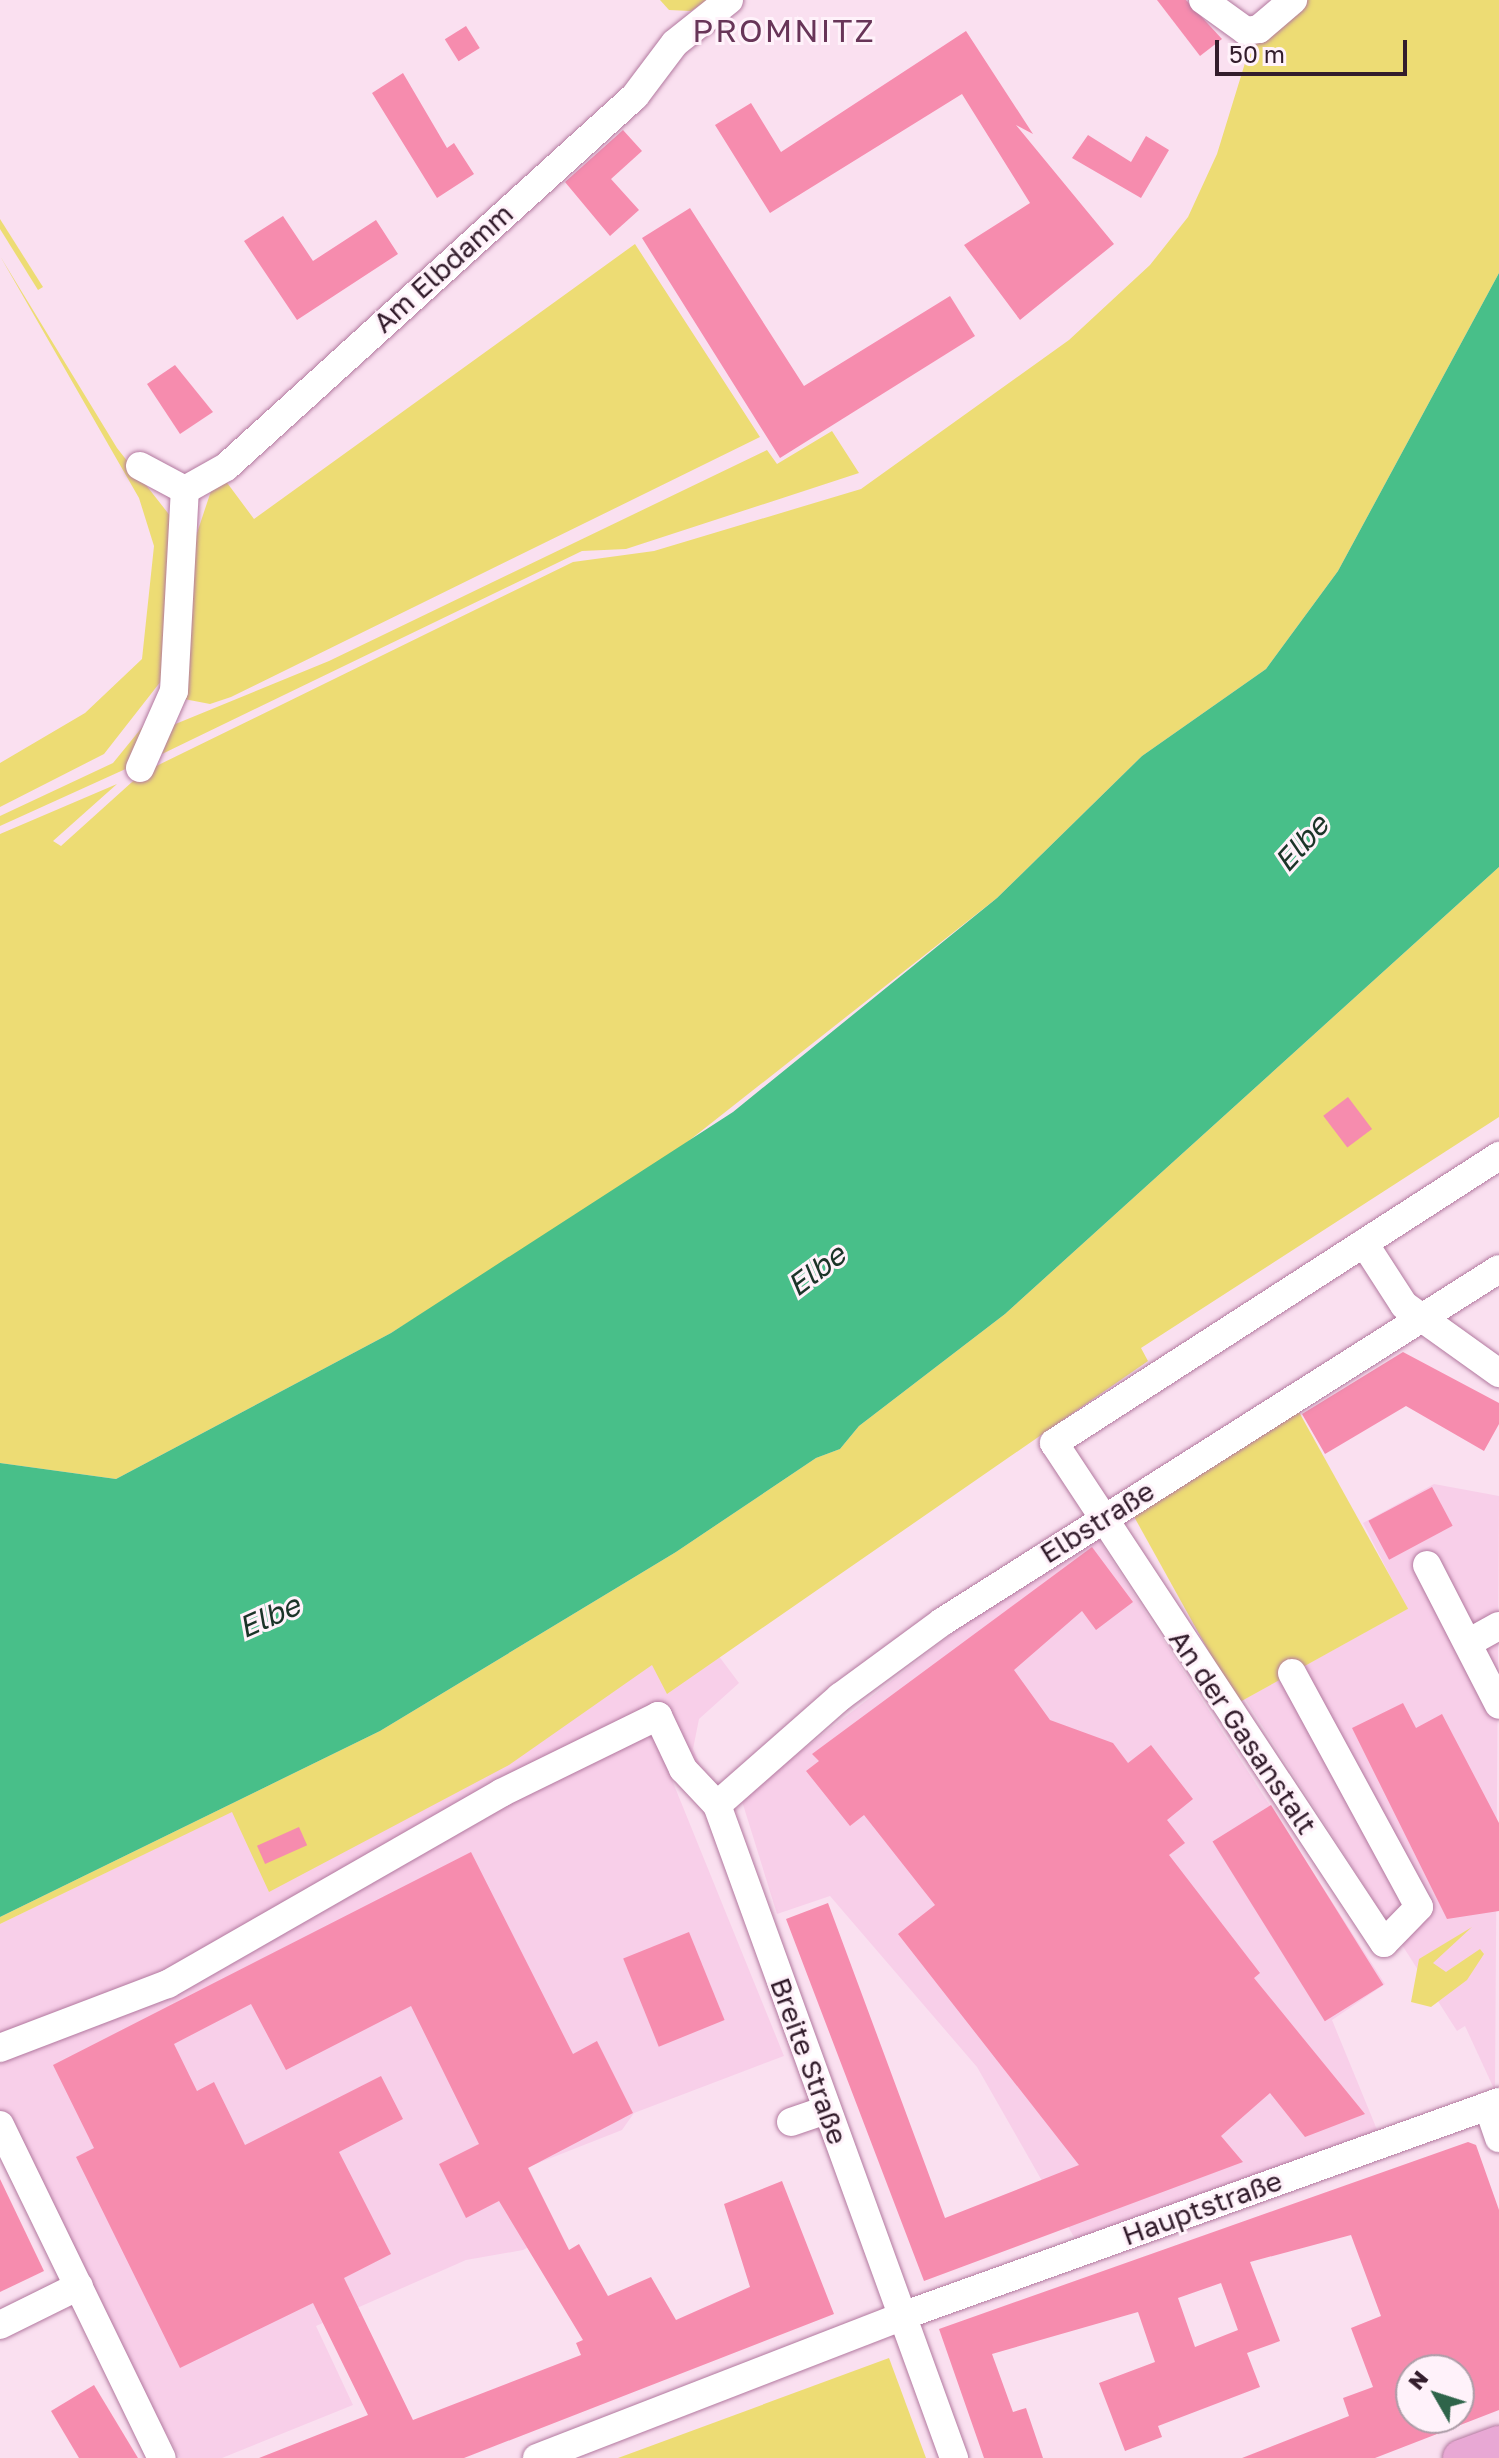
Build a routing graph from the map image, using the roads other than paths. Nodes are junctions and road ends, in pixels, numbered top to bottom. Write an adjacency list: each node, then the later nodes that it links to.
1 (729, 0): 7 (street, Am Elbdamm)
2 (1203, 0): 5 (street)
3 (1271, 0): 5 (street)
4 (1293, 0): 5 (street)
5 (1246, 31)
6 (140, 466): 7 (street)
7 (185, 490): 8 (street)
8 (140, 768)
9 (1499, 1156): 10 (street)
10 (1364, 1243): 12 (street); 14 (street, An der Gasanstalt)
11 (1499, 1269): 12 (street, Elbstraße)
12 (1421, 1319): 13 (street); 14 (street, Elbstraße)
13 (1499, 1373)
14 (1102, 1520): 18 (street, An der Gasanstalt); 20 (street, Elbstraße)
15 (1427, 1565): 17 (street)
16 (1499, 1626): 17 (street)
17 (1468, 1643): 19 (street)
18 (1292, 1673)
19 (1499, 1705)
20 (717, 1805): 21 (street); 23 (street, Breite Straße)
21 (0, 2048)
22 (1493, 2104): 26 (street); 28 (street, Hauptstraße)
23 (826, 2110): 24 (street); 28 (street, Breite Straße)
24 (791, 2122)
25 (0, 2125): 27 (street)
26 (1499, 2138)
27 (79, 2286): 29 (street); 31 (street)
28 (905, 2315): 32 (street, Hauptstraße); 33 (street, Breite Straße)
29 (0, 2325)
30 (1499, 2444): 34 (main road)
31 (162, 2458)
32 (537, 2458)
33 (954, 2458)
34 (1461, 2458)

